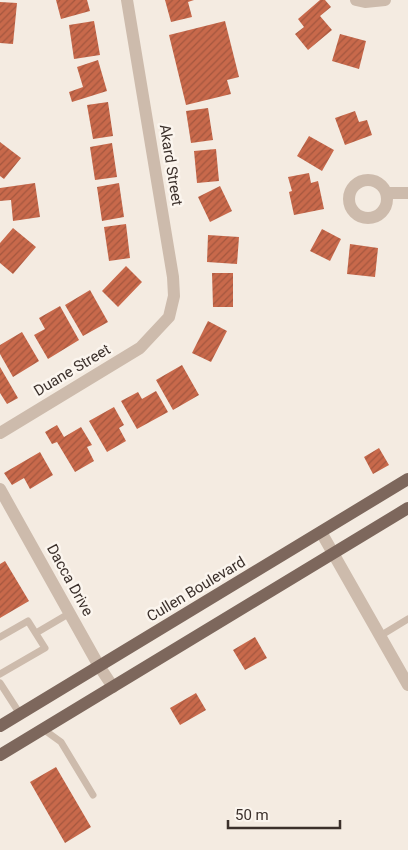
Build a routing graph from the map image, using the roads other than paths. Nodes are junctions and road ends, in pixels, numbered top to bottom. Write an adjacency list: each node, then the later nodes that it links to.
1 (127, 0): 6 (street, Akard Street)
2 (356, 0): 3 (street)
3 (385, 0)
4 (386, 193): 5 (street)
5 (408, 193)
6 (158, 330): 7 (street, Duane Street)
7 (0, 433)
8 (408, 479): 11 (main road, Cullen Boulevard)
9 (0, 489): 13 (street, Dacca Drive)
10 (408, 508): 12 (main road)
11 (321, 532): 12 (street); 18 (main road, Cullen Boulevard)
12 (334, 554): 16 (street); 22 (main road)
13 (70, 613): 15 (lane); 18 (street, Dacca Drive)
14 (408, 619): 16 (lane)
15 (36, 633): 17 (lane); 19 (lane)
16 (380, 636): 21 (street)
17 (0, 638)
18 (99, 666): 22 (street, Dacca Drive); 23 (main road, Cullen Boulevard)
19 (0, 674)
20 (0, 683): 23 (lane)
21 (408, 685)
22 (113, 687): 25 (main road)
23 (20, 714): 24 (main road, Cullen Boulevard)
24 (0, 726)
25 (43, 729): 26 (main road); 27 (lane)
26 (0, 755)
27 (93, 795)

